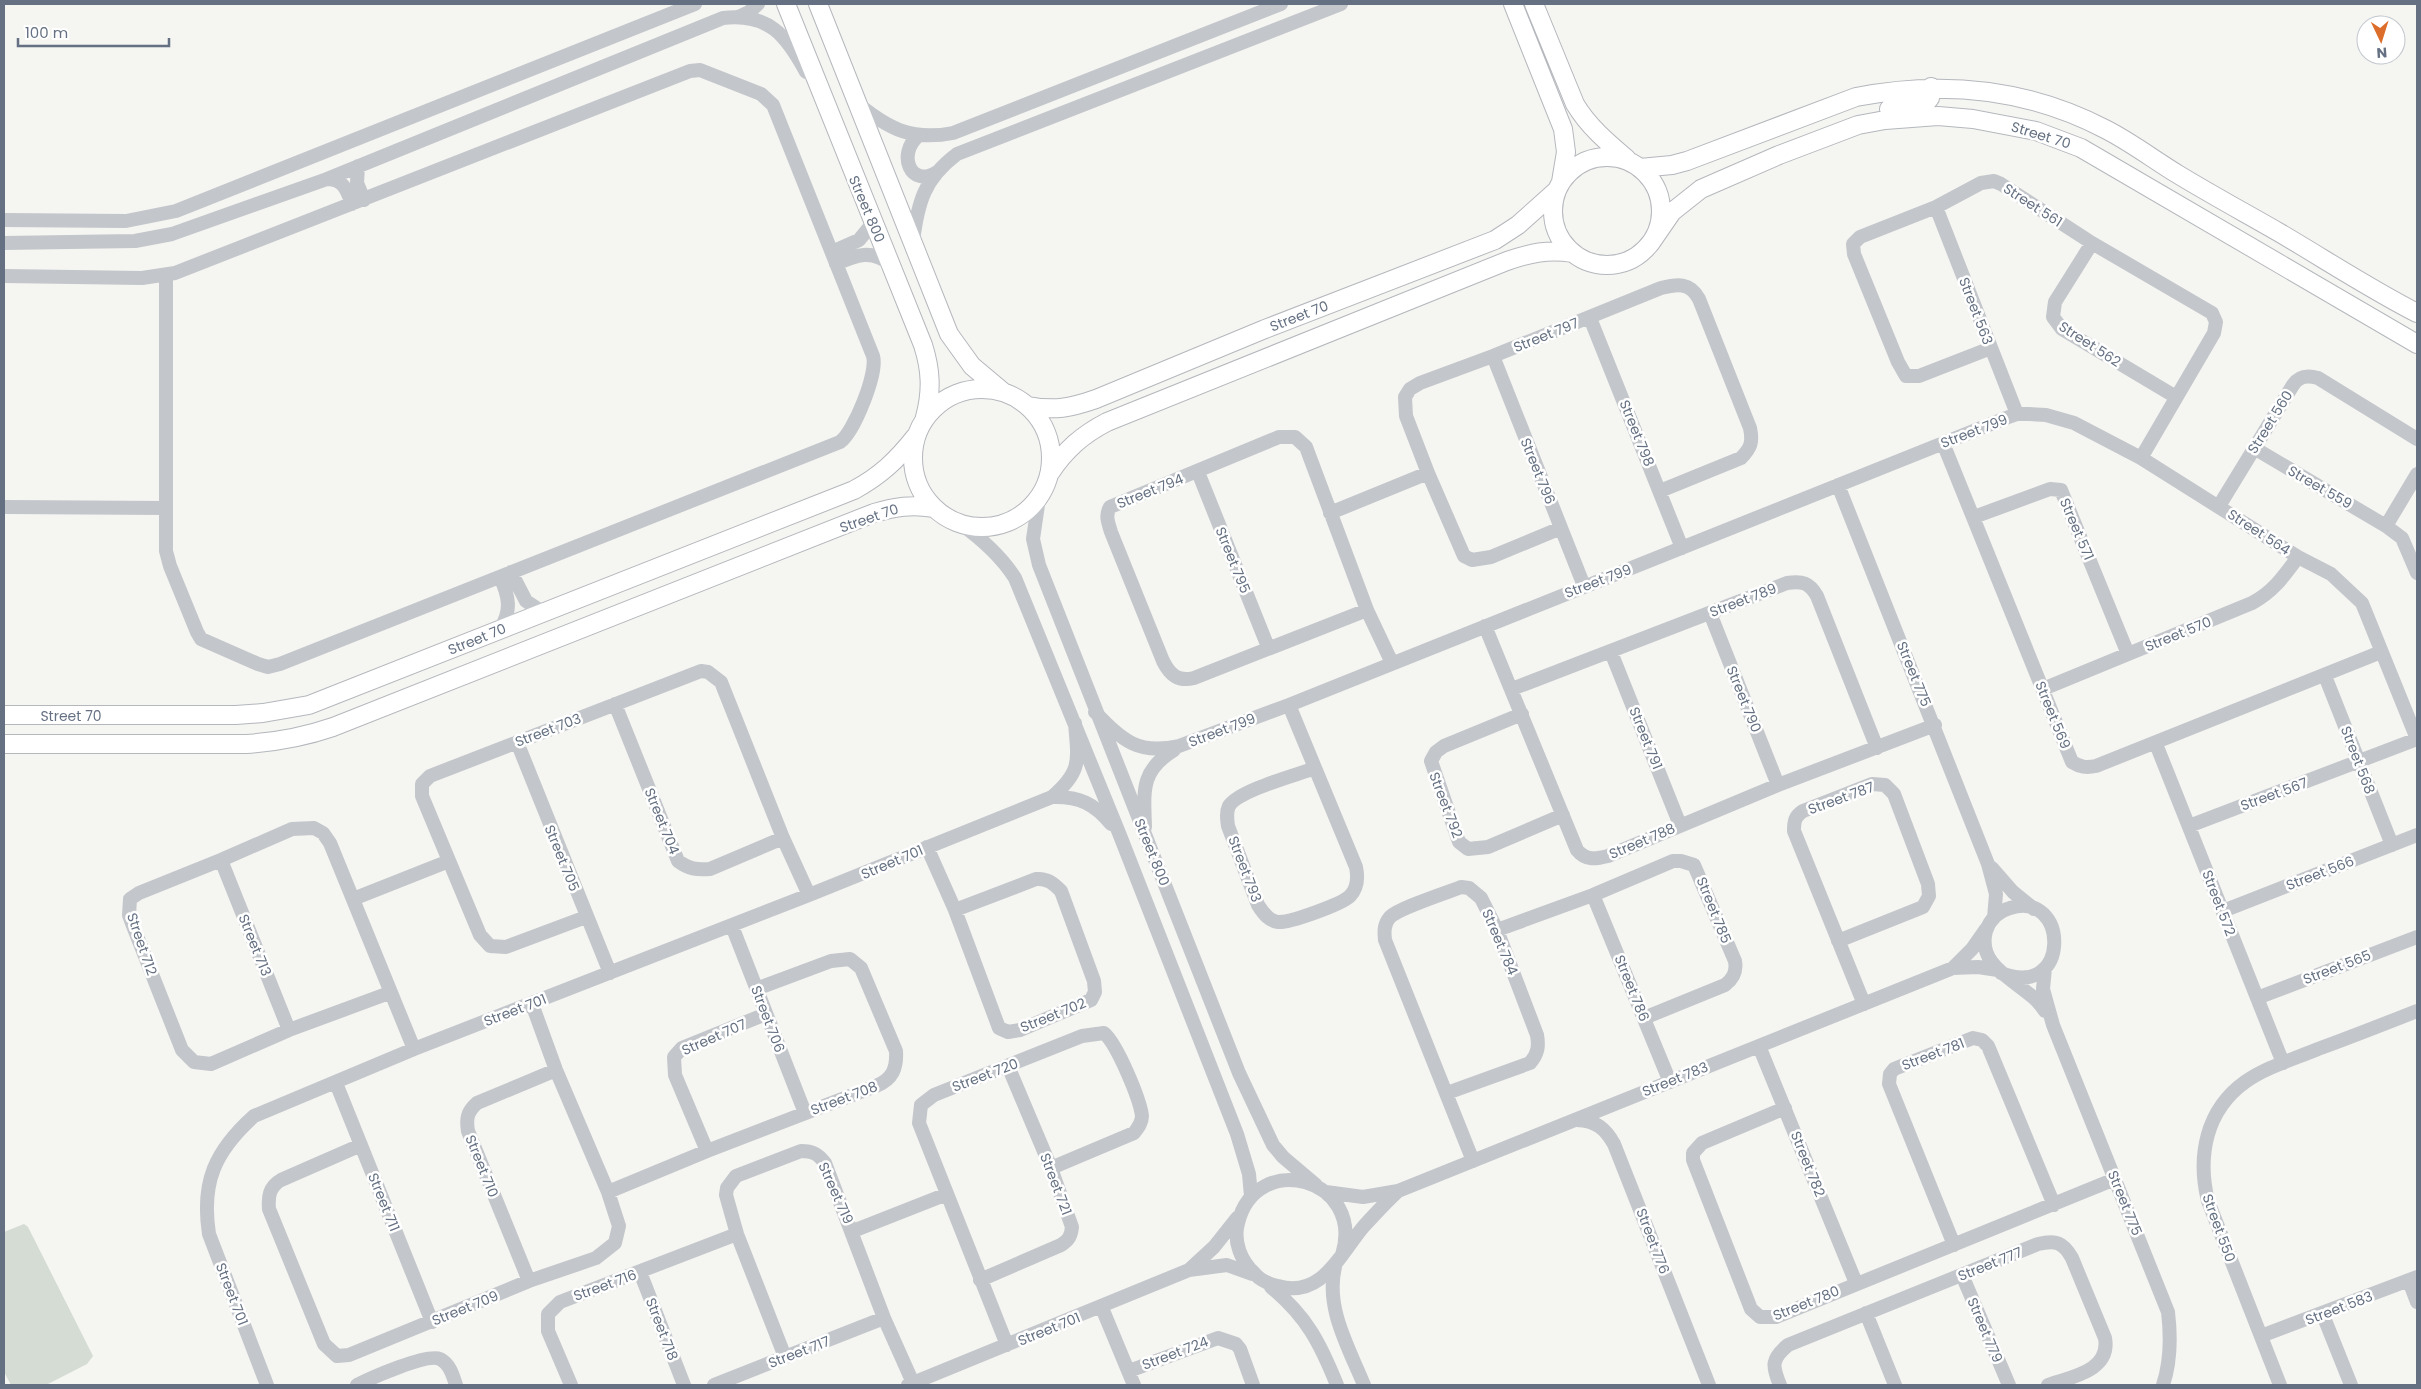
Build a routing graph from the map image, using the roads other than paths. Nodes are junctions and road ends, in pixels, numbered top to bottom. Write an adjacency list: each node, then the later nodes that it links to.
1 (695, 4): 22 (street)
2 (758, 4): 9 (street)
3 (786, 4): 12 (main road, Street 800)
4 (818, 4): 11 (main road, Street 800)
5 (1282, 4): 14 (street)
6 (1341, 4): 17 (street)
7 (1513, 4): 19 (main road)
8 (1534, 4): 15 (main road)
9 (737, 17): 12 (street); 16 (street)
10 (1931, 87): 13 (main road); 15 (main road, Street 70); 33 (main road, Street 70)
11 (857, 103): 14 (street); 26 (main road, Street 800)
12 (826, 108): 23 (main road, Street 800)
13 (1858, 125): 27 (main road, Street 70); 35 (main road, Street 70)
14 (919, 135): 17 (street)
15 (1634, 164): 19 (main road); 27 (main road)
16 (358, 166): 18 (street); 20 (street)
17 (937, 172): 26 (street)
18 (327, 179): 20 (street); 24 (street)
19 (1558, 187): 28 (main road); 40 (main road, Street 70)
20 (358, 202): 29 (street); 32 (street)
21 (1936, 207): 25 (street, Street 561); 36 (street, Street 563); 36 (street, Street 561)
22 (4, 220)
23 (873, 223): 29 (street); 30 (main road, Street 800)
24 (4, 243)
25 (2092, 243): 39 (street, Street 562); 39 (street, Street 561)
26 (912, 244): 38 (main road, Street 800)
27 (1650, 244): 28 (main road)
28 (1573, 253): 50 (main road, Street 70)
29 (834, 258): 30 (street); 67 (street)
30 (890, 264): 42 (main road, Street 800)
31 (4, 276): 32 (street)
32 (166, 276): 57 (street)
33 (2417, 313)
34 (1590, 318): 37 (street, Street 797); 53 (street, Street 798); 53 (street, Street 797)
35 (2417, 344)
36 (1990, 348): 41 (street, Street 563)
37 (1493, 356): 49 (street, Street 797); 63 (street, Street 796)
38 (1004, 392): 40 (main road); 42 (main road)
39 (2176, 397): 47 (street, Street 561)
40 (1028, 406): 50 (main road)
41 (2017, 414): 45 (street, Street 799); 47 (street, Street 564)
42 (925, 417): 43 (main road)
43 (915, 437): 58 (main road); 70 (main road, Street 70)
44 (2417, 439): 46 (street, Street 560)
45 (1943, 443): 52 (street, Street 799); 60 (street, Street 569)
46 (2254, 448): 55 (street, Street 560); 62 (street, Street 559)
47 (2141, 458): 55 (street, Street 564)
48 (1198, 472): 59 (street, Street 794); 74 (street, Street 795); 74 (street, Street 794)
49 (1428, 473): 59 (street); 63 (street, Street 797)
50 (1050, 474): 54 (main road)
51 (2417, 474): 62 (street)
52 (1838, 485): 64 (street, Street 799); 88 (street, Street 775)
53 (1660, 491): 64 (street, Street 798)
54 (1039, 498): 61 (main road); 84 (street, Street 800)
55 (2219, 506): 65 (street, Street 564)
56 (4, 507): 57 (street)
57 (166, 508): 67 (street)
58 (933, 508): 61 (main road); 91 (main road, Street 70)
59 (1330, 513): 69 (street, Street 794)
60 (1974, 516): 77 (street, Street 571); 80 (street, Street 569)
61 (962, 524): 87 (street, Street 800)
62 (2386, 526): 66 (street, Street 559)
63 (1561, 528): 68 (street, Street 796)
64 (1682, 548): 68 (street, Street 799)
65 (2298, 557): 76 (street, Street 564); 77 (street, Street 570)
66 (2417, 573)
67 (506, 574): 70 (street); 73 (street)
68 (1584, 586): 72 (street, Street 799)
69 (1367, 610): 74 (street, Street 794); 78 (street, Street 794)
70 (544, 613): 73 (main road, Street 70)
71 (1710, 613): 75 (street, Street 789); 94 (street, Street 789); 97 (street, Street 790)
72 (1485, 626): 78 (street, Street 799); 81 (street, Street 788)
73 (500, 630): 86 (main road, Street 70)
74 (1268, 648)
75 (1611, 652): 81 (street, Street 789); 100 (street, Street 791)
76 (2381, 652): 79 (street, Street 569); 89 (street, Street 564)
77 (2128, 654): 80 (street, Street 570)
78 (1392, 663): 83 (street, Street 799)
79 (2325, 676): 92 (street, Street 569); 95 (street, Street 568)
80 (2042, 688): 92 (street, Street 569)
81 (1512, 689): 85 (street, Street 788)
82 (616, 704): 90 (street, Street 703); 105 (street, Street 704); 105 (street, Street 703)
83 (1289, 705): 93 (street, Street 799); 96 (street, Street 793)
84 (1095, 712): 93 (street, Street 799); 103 (street, Street 800)
85 (1522, 714): 99 (street, Street 788); 99 (street, Street 792)
86 (4, 715)
87 (1075, 723): 98 (street, Street 701); 102 (street, Street 800)
88 (1934, 726): 94 (street, Street 788); 110 (street, Street 775)
89 (2417, 739): 95 (street, Street 567)
90 (517, 742): 109 (street, Street 703); 117 (street, Street 705)
91 (4, 744)
92 (2156, 744): 101 (street, Street 572)
93 (1179, 746): 103 (street, Street 799)
94 (1877, 748): 97 (street, Street 788)
95 (2358, 762): 101 (street, Street 567); 106 (street, Street 568)
96 (1316, 768): 96 (street, Street 793)
97 (1778, 785): 100 (street, Street 788)
98 (1052, 797): 102 (street, Street 701); 107 (street, Street 701)
99 (1563, 815): 100 (street, Street 788)
100 (1680, 824)
101 (2189, 826): 116 (street, Street 572)
102 (1119, 833): 157 (street, Street 800)
103 (1146, 835): 153 (street, Street 800)
104 (2417, 835): 106 (street, Street 566)
105 (783, 838): 111 (street, Street 703)
106 (2392, 845): 116 (street, Street 566)
107 (927, 847): 111 (street, Street 701); 114 (street, Street 702)
108 (221, 860): 113 (street, Street 712); 136 (street, Street 713); 136 (street, Street 712)
109 (449, 861): 113 (street); 117 (street, Street 703)
110 (1988, 864): 115 (street, Street 775); 118 (street, Street 775)
111 (809, 895): 119 (street, Street 701)
112 (1593, 895): 120 (street, Street 785); 134 (street, Street 786); 134 (street, Street 785)
113 (352, 899): 128 (street, Street 712)
114 (955, 910): 114 (street, Street 702)
115 (2035, 910): 118 (street); 124 (street)
116 (2223, 911): 129 (street, Street 572)
117 (586, 917): 126 (street, Street 705)
118 (1991, 922): 123 (street, Street 783); 125 (street)
119 (732, 926): 126 (street, Street 701); 127 (street, Street 706)
120 (1497, 930): 144 (street, Street 784); 144 (street, Street 784)
121 (2417, 937): 129 (street, Street 565)
122 (1838, 941): 122 (street, Street 787); 131 (street, Street 787)
123 (1953, 968): 125 (street, Street 783); 131 (street, Street 783)
124 (2045, 968): 125 (street); 135 (street, Street 775)
125 (1999, 971): 135 (street, Street 775)
126 (610, 973): 130 (street, Street 701)
127 (756, 989): 133 (street, Street 706); 146 (street, Street 708)
128 (389, 993): 136 (street, Street 712); 138 (street, Street 712)
129 (2257, 998): 139 (street, Street 572)
130 (532, 1004): 138 (street, Street 701); 141 (street, Street 709)
131 (1864, 1004): 137 (street, Street 783)
132 (2417, 1011): 139 (street, Street 550)
133 (766, 1014): 146 (street, Street 706); 149 (street, Street 707)
134 (1644, 1018): 142 (street, Street 786)
135 (2053, 1025): 152 (street, Street 775)
136 (289, 1030)
137 (1760, 1046): 142 (street, Street 783); 145 (street, Street 782)
138 (414, 1049): 143 (street, Street 701)
139 (2283, 1063): 178 (street, Street 550)
140 (1008, 1066): 151 (street, Street 721); 151 (street, Street 720); 156 (street, Street 720)
141 (556, 1070): 155 (street, Street 709); 170 (street, Street 710)
142 (1670, 1082): 147 (street, Street 783)
143 (336, 1083): 148 (street, Street 711); 183 (street, Street 701)
144 (1447, 1093): 150 (street, Street 784)
145 (1785, 1108): 171 (street, Street 782); 171 (street, Street 780)
146 (805, 1113): 149 (street, Street 708)
147 (1575, 1120): 150 (street, Street 783); 193 (street, Street 776)
148 (361, 1145): 177 (street, Street 711); 177 (street, Street 709)
149 (707, 1151): 155 (street, Street 708)
150 (1473, 1161): 154 (street, Street 783)
151 (1050, 1168): 168 (street, Street 721)
152 (2115, 1179): 158 (street, Street 780); 198 (street, Street 775)
153 (1321, 1188): 154 (street, Street 783); 157 (street); 163 (street)
154 (1398, 1191): 163 (street, Street 783)
155 (608, 1192): 170 (street, Street 709)
156 (947, 1194): 160 (street); 168 (street, Street 720)
157 (1251, 1196): 159 (street)
158 (2054, 1205): 162 (street, Street 780); 162 (street, Street 781)
159 (1240, 1213): 164 (street, Street 701); 169 (street)
160 (853, 1231): 161 (street, Street 719); 176 (street, Street 719)
161 (737, 1234): 165 (street, Street 716); 180 (street, Street 719)
162 (1954, 1245): 171 (street, Street 780)
163 (1338, 1261): 169 (street); 192 (street)
164 (1189, 1270): 169 (street, Street 701); 173 (street, Street 701)
165 (640, 1272): 186 (street, Street 716); 187 (street, Street 718)
166 (1962, 1275): 174 (street, Street 777); 196 (street, Street 779); 197 (street, Street 777)
167 (2413, 1279): 172 (street); 175 (street, Street 583)
168 (980, 1280): 179 (street, Street 720)
169 (1262, 1280): 191 (street)
170 (529, 1282): 177 (street, Street 709)
171 (1856, 1283)
172 (2417, 1302)
173 (1102, 1308): 179 (street, Street 701); 181 (street)
174 (1866, 1314): 194 (street, Street 777); 195 (street)
175 (2322, 1315): 178 (street, Street 583); 200 (street)
176 (884, 1318): 180 (street, Street 717); 182 (street, Street 719)
177 (432, 1322)
178 (2261, 1336): 199 (street, Street 550)
179 (1007, 1345): 182 (street, Street 701)
180 (785, 1357): 188 (street, Street 717)
181 (1129, 1371): 189 (street); 190 (street, Street 724)
182 (910, 1384)
183 (267, 1385)
184 (357, 1385): 185 (street)
185 (456, 1385)
186 (571, 1385)
187 (684, 1385)
188 (714, 1385)
189 (1134, 1385)
190 (1253, 1385)
191 (1337, 1385)
192 (1364, 1385)
193 (1709, 1385)
194 (1780, 1385)
195 (1895, 1385)
196 (2009, 1385)
197 (2048, 1385)
198 (2163, 1385)
199 (2280, 1385)
200 (2351, 1385)

